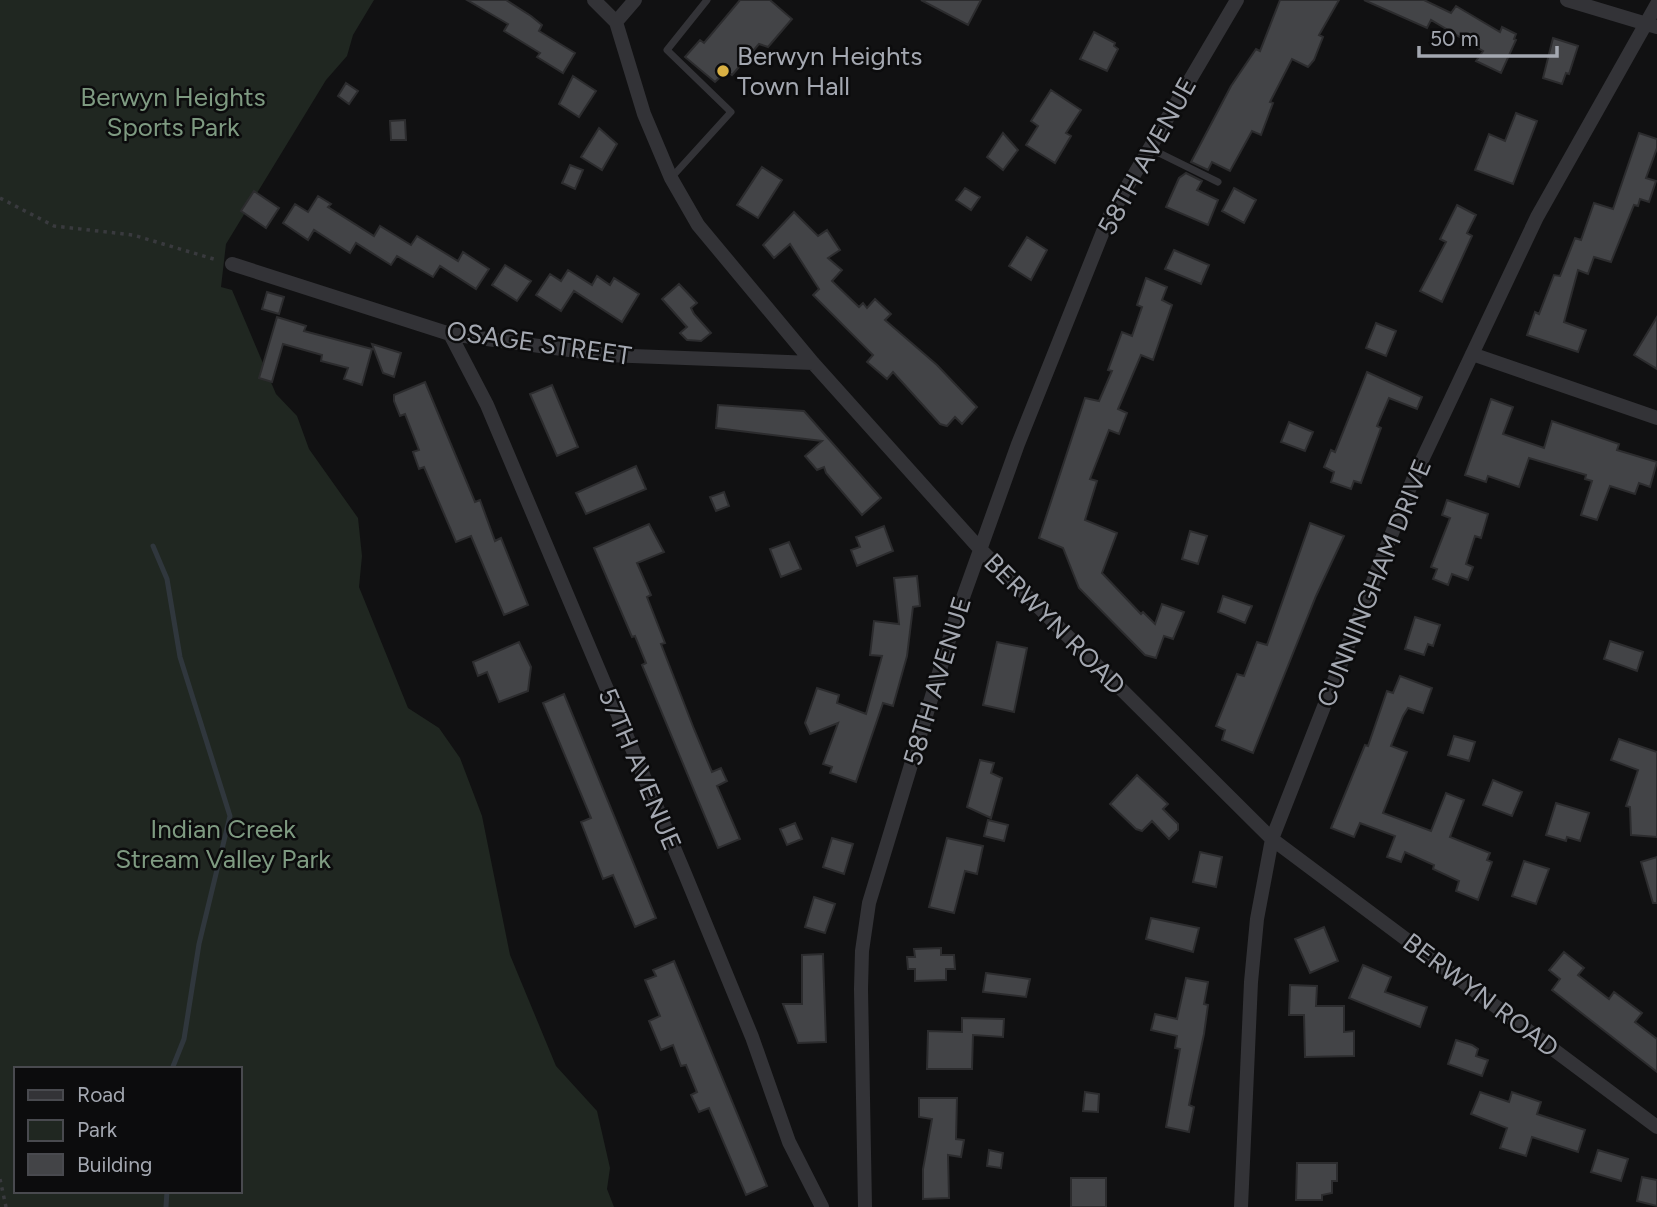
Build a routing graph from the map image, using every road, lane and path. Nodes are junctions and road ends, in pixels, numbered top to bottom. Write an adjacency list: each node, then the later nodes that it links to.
1 (594, 0): 7 (street, BERWYN ROAD)
2 (635, 0): 7 (street)
3 (707, 0): 10 (lane)
4 (1237, 0): 9 (street, 58TH AVENUE)
5 (1567, 0): 8 (street)
6 (1657, 4): 8 (street, CUNNINGHAM DRIVE)
7 (616, 22): 10 (street, BERWYN ROAD)
8 (1651, 26): 15 (street, CUNNINGHAM DRIVE)
9 (1148, 148): 11 (lane); 18 (street, 58TH AVENUE)
10 (671, 178): 16 (street, BERWYN ROAD)
11 (1218, 182)
12 (0, 198): 13 (path)
13 (232, 264): 14 (street, OSAGE STREET)
14 (450, 334): 16 (street, OSAGE STREET); 23 (street, 57TH AVENUE)
15 (1472, 354): 17 (street); 19 (street, CUNNINGHAM DRIVE)
16 (813, 363): 18 (street, BERWYN ROAD)
17 (1657, 418)
18 (980, 549): 19 (street, BERWYN ROAD); 24 (street, 58TH AVENUE)
19 (1272, 839): 20 (street, BERWYN ROAD); 25 (street, CUNNINGHAM DRIVE)
20 (1657, 1127)
21 (0, 1179): 22 (path)
22 (6, 1207)
23 (822, 1207)
24 (865, 1207)
25 (1241, 1207)

